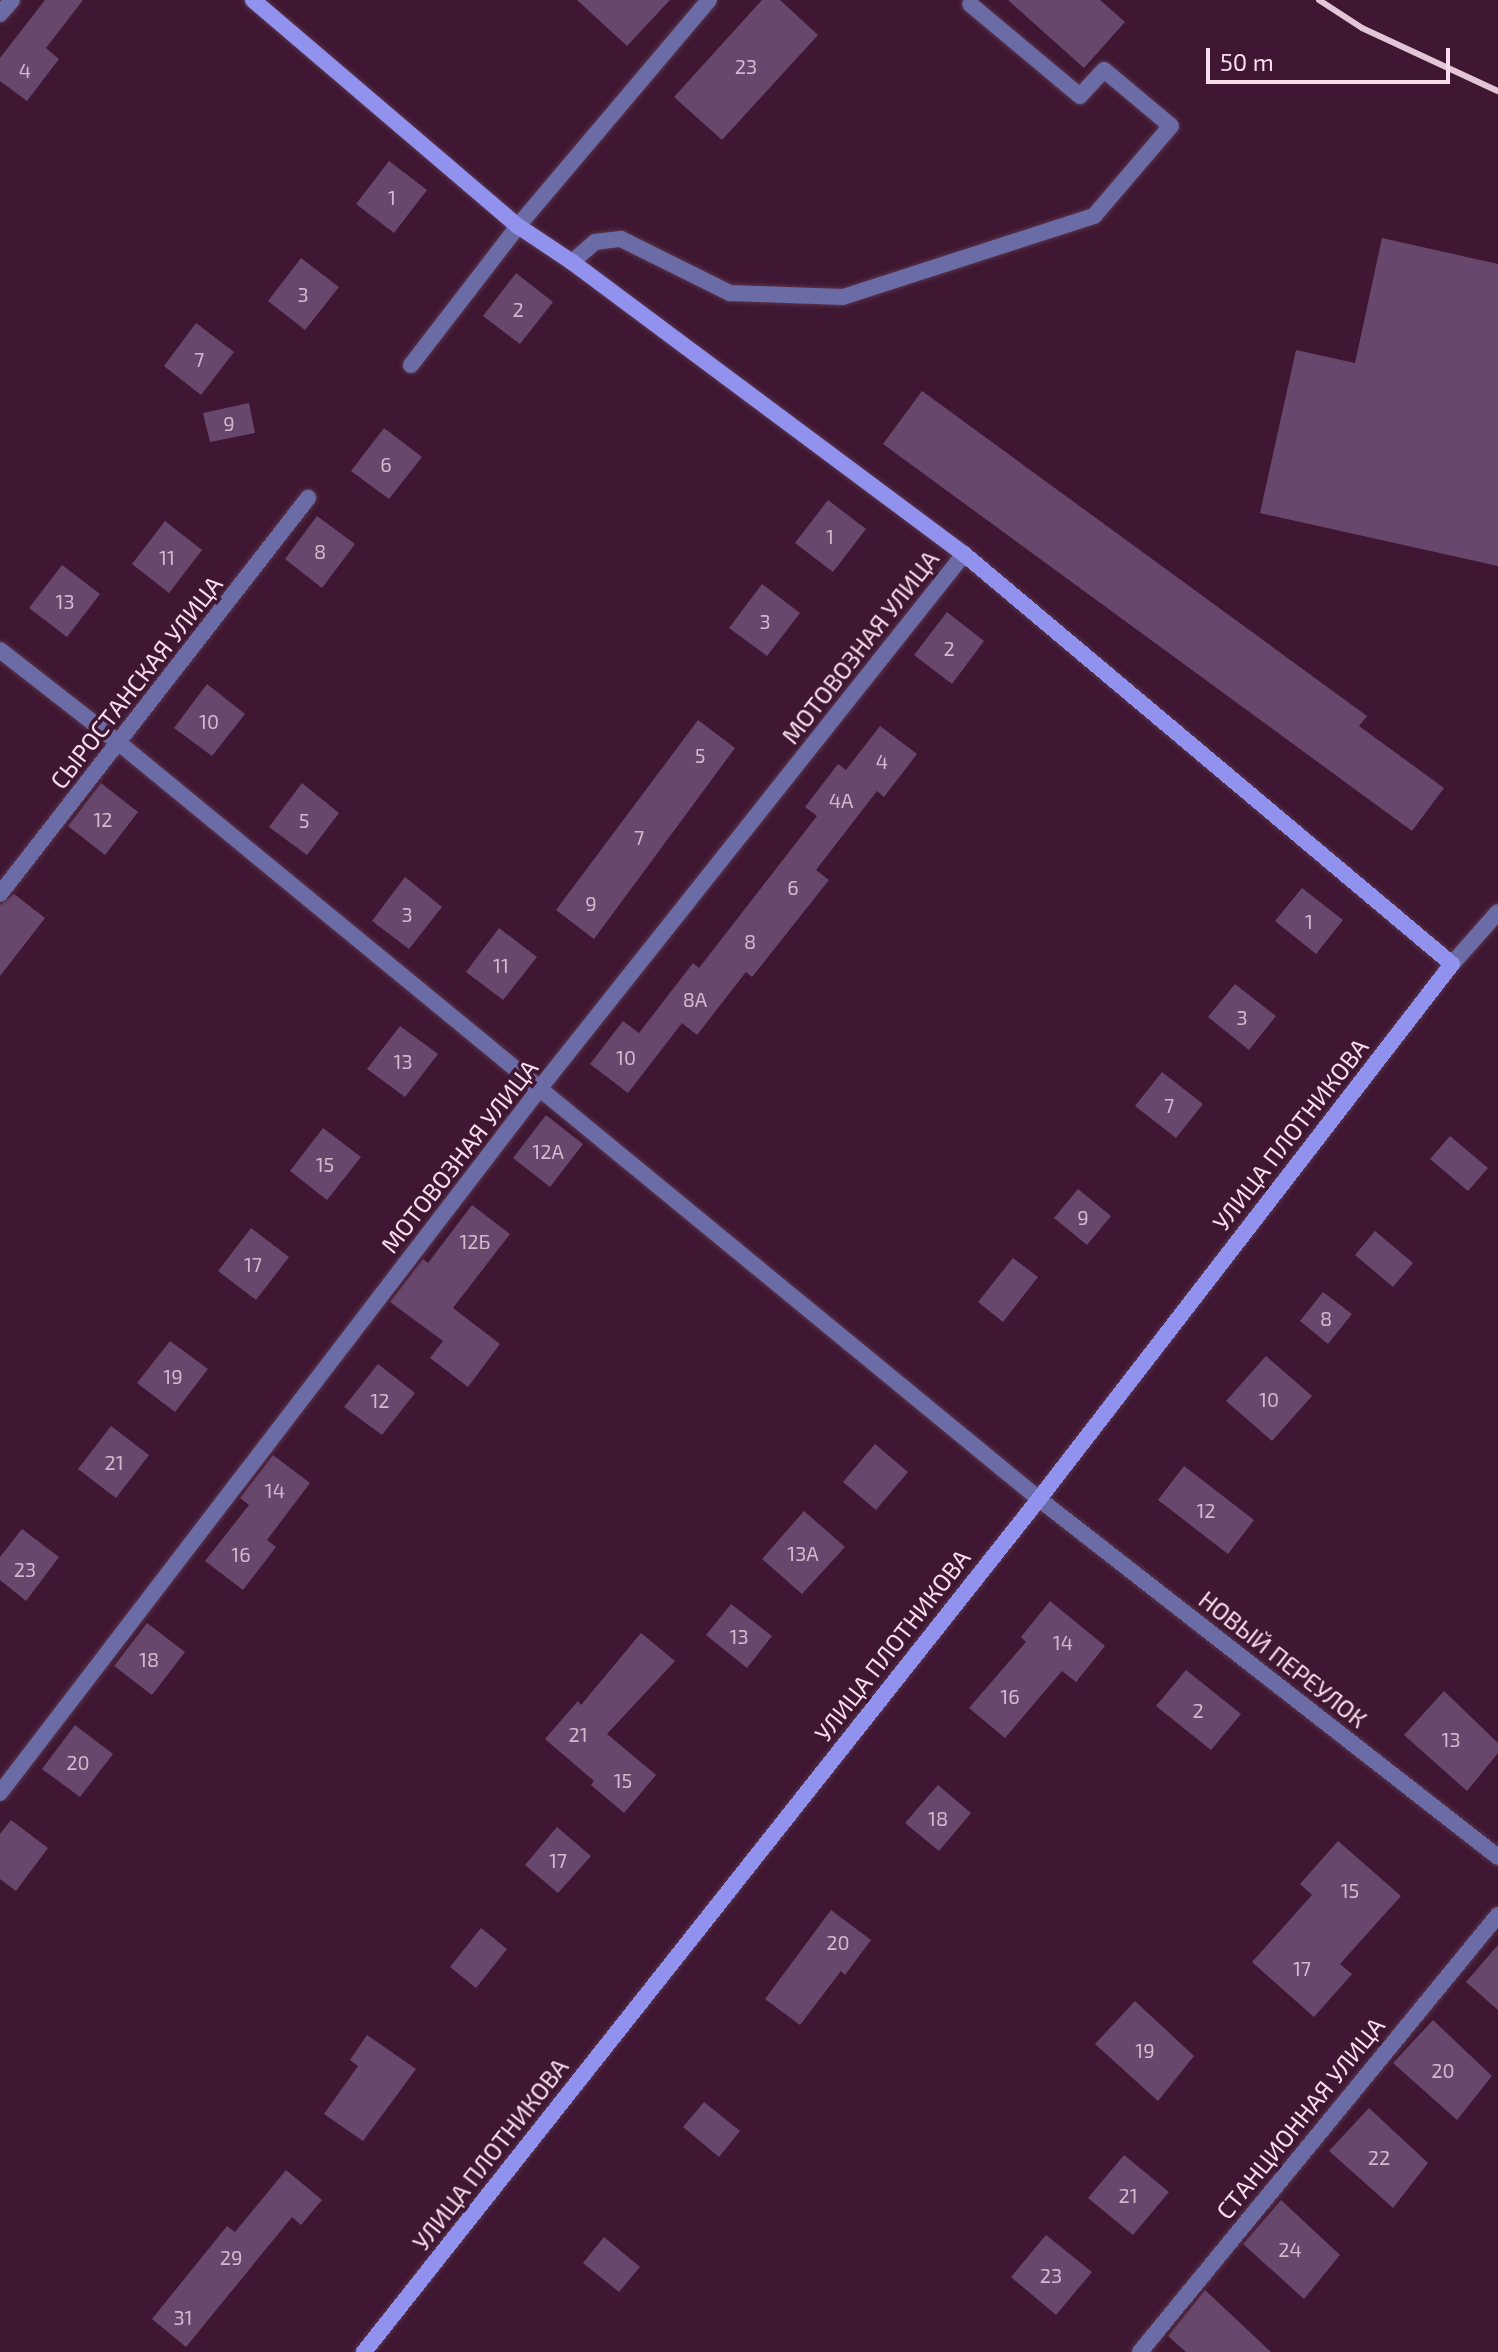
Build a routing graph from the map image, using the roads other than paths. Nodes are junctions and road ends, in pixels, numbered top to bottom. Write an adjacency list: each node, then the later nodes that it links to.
1 (12, 0): 5 (street)
2 (253, 0): 6 (street)
3 (703, 2): 6 (street)
4 (970, 4): 7 (street)
5 (0, 14)
6 (518, 226): 7 (street); 8 (street)
7 (572, 262): 10 (street)
8 (411, 365)
9 (308, 498): 12 (street, СЫРОСТАНСКАЯ УЛИЦА)
10 (964, 554): 15 (street); 16 (street, МОТОВОЗНАЯ УЛИЦА)
11 (0, 650): 12 (street, НОВЫЙ ПЕРЕУЛОК)
12 (119, 743): 13 (street, СЫРОСТАНСКАЯ УЛИЦА); 16 (street, НОВЫЙ ПЕРЕУЛОК)
13 (0, 894)
14 (1498, 912): 15 (street)
15 (1452, 964): 17 (street, УЛИЦА ПЛОТНИКОВА)
16 (540, 1088): 17 (street, НОВЫЙ ПЕРЕУЛОК); 18 (street, МОТОВОЗНАЯ УЛИЦА)
17 (1039, 1499): 19 (street, НОВЫЙ ПЕРЕУЛОК); 21 (street, УЛИЦА ПЛОТНИКОВА)
18 (0, 1793)
19 (1498, 1857)
20 (1498, 1915): 22 (street, СТАНЦИОННАЯ УЛИЦА)
21 (364, 2352)
22 (1140, 2352)

